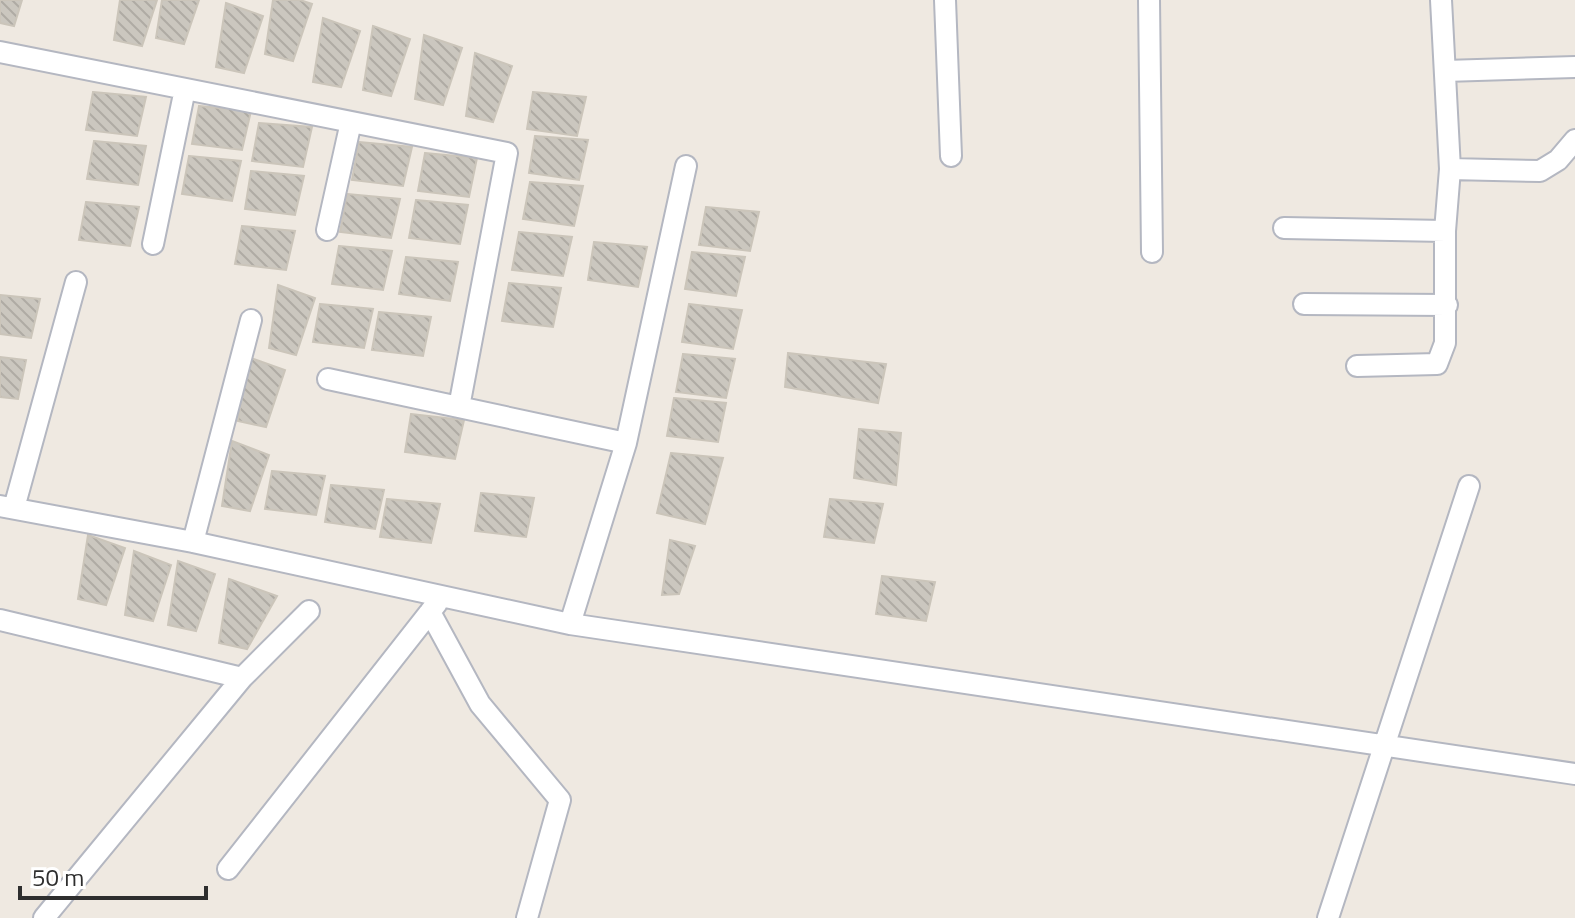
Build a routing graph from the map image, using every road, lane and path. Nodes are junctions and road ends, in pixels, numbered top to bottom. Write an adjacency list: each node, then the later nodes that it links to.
1 (945, 0): 10 (street)
2 (1149, 0): 17 (street)
3 (1441, 0): 6 (street)
4 (0, 52): 7 (street)
5 (1575, 67): 6 (street)
6 (1445, 71): 12 (street)
7 (185, 89): 8 (street); 16 (street)
8 (351, 122): 14 (street); 24 (street)
9 (1575, 140): 12 (street)
10 (951, 156)
11 (686, 166): 25 (street)
12 (1450, 169): 15 (street)
13 (1284, 228): 15 (street)
14 (327, 230)
15 (1445, 231): 20 (street)
16 (153, 244)
17 (1152, 252)
18 (76, 282): 27 (street)
19 (1304, 304): 20 (street)
20 (1447, 305): 22 (street)
21 (251, 320): 28 (street)
22 (1357, 366)
23 (328, 379): 24 (street)
24 (459, 407): 25 (street)
25 (626, 443): 32 (street)
26 (1469, 486): 34 (street)
27 (7, 507): 28 (street)
28 (193, 542): 29 (street)
29 (436, 604): 32 (street); 36 (street); 38 (street)
30 (309, 611): 33 (street)
31 (0, 620): 33 (street)
32 (570, 624): 34 (street)
33 (242, 678): 37 (street)
34 (1384, 745): 35 (street); 39 (street)
35 (1575, 774)
36 (228, 869)
37 (44, 918)
38 (527, 918)
39 (1328, 918)

